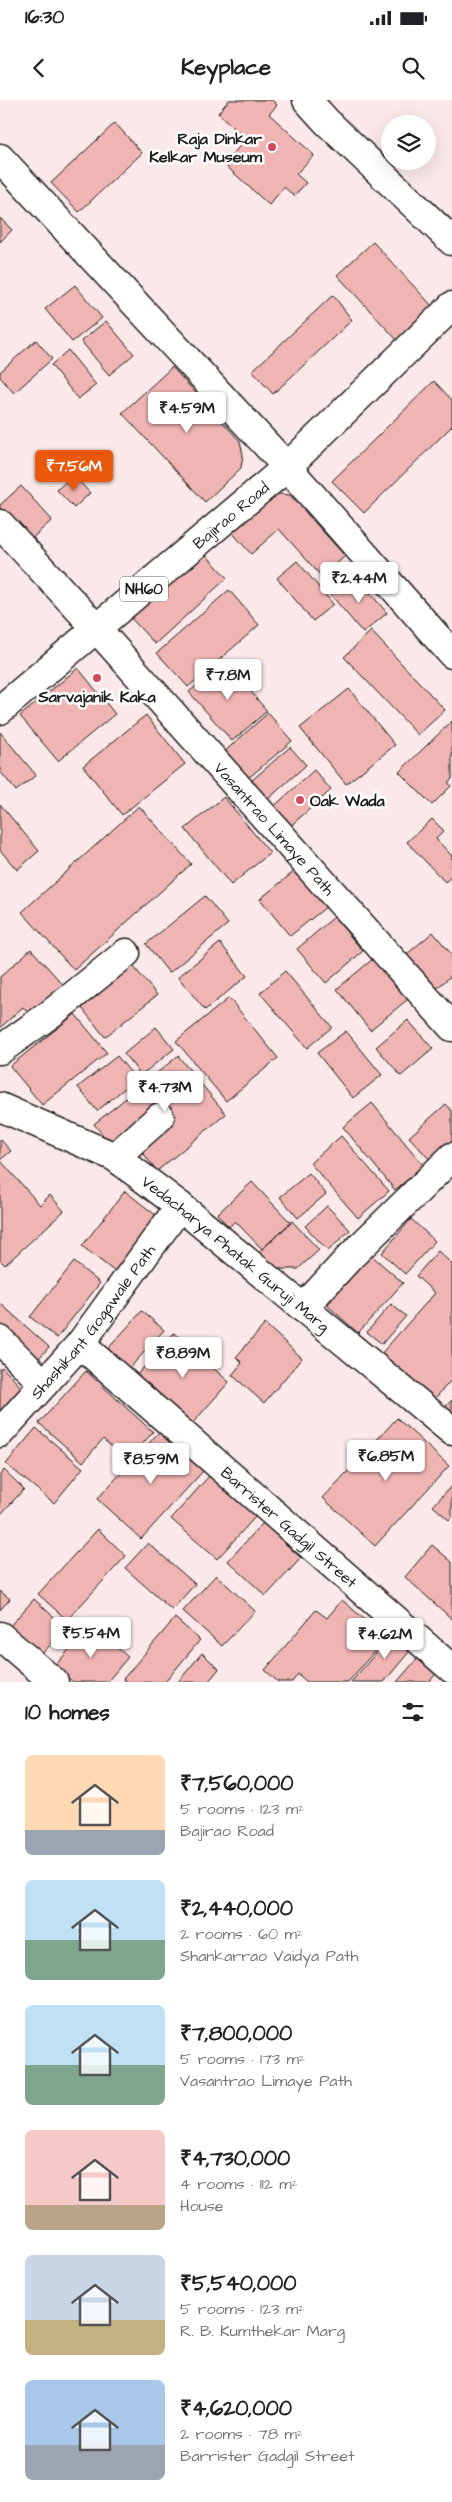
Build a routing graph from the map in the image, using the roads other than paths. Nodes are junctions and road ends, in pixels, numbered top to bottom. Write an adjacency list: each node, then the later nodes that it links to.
1 (308, 100): 3 (main road)
2 (0, 158): 5 (main road)
3 (452, 241)
4 (452, 306): 5 (main road, Bajirao Road / NH60)
5 (287, 467): 7 (main road, Bajirao Road / NH60); 8 (main road)
6 (0, 524): 7 (main road, Vasantrao Limaye Path)
7 (97, 629): 9 (main road, Bajirao Road / NH60); 11 (main road, Vasantrao Limaye Path)
8 (452, 654)
9 (0, 710)
10 (126, 953): 12 (main road)
11 (452, 1027)
12 (0, 1050)
13 (0, 1107): 15 (main road, Vedacharya Phatak Guruji Marg)
14 (160, 1117): 15 (main road)
15 (115, 1157): 17 (main road, Vedacharya Phatak Guruji Marg)
16 (452, 1157): 18 (main road)
17 (180, 1206): 18 (main road, Vedacharya Phatak Guruji Marg); 20 (main road, Shashikant Gogawale Path)
18 (303, 1308): 22 (main road, Vedacharya Phatak Guruji Marg)
19 (0, 1340): 21 (main road)
20 (80, 1344): 21 (main road, Shashikant Gogawale Path); 25 (main road, Barrister Gadgil Street)
21 (44, 1384): 23 (main road, Shashikant Gogawale Path)
22 (452, 1432)
23 (0, 1433)
24 (0, 1636): 26 (main road)
25 (452, 1669)
26 (54, 1682)

